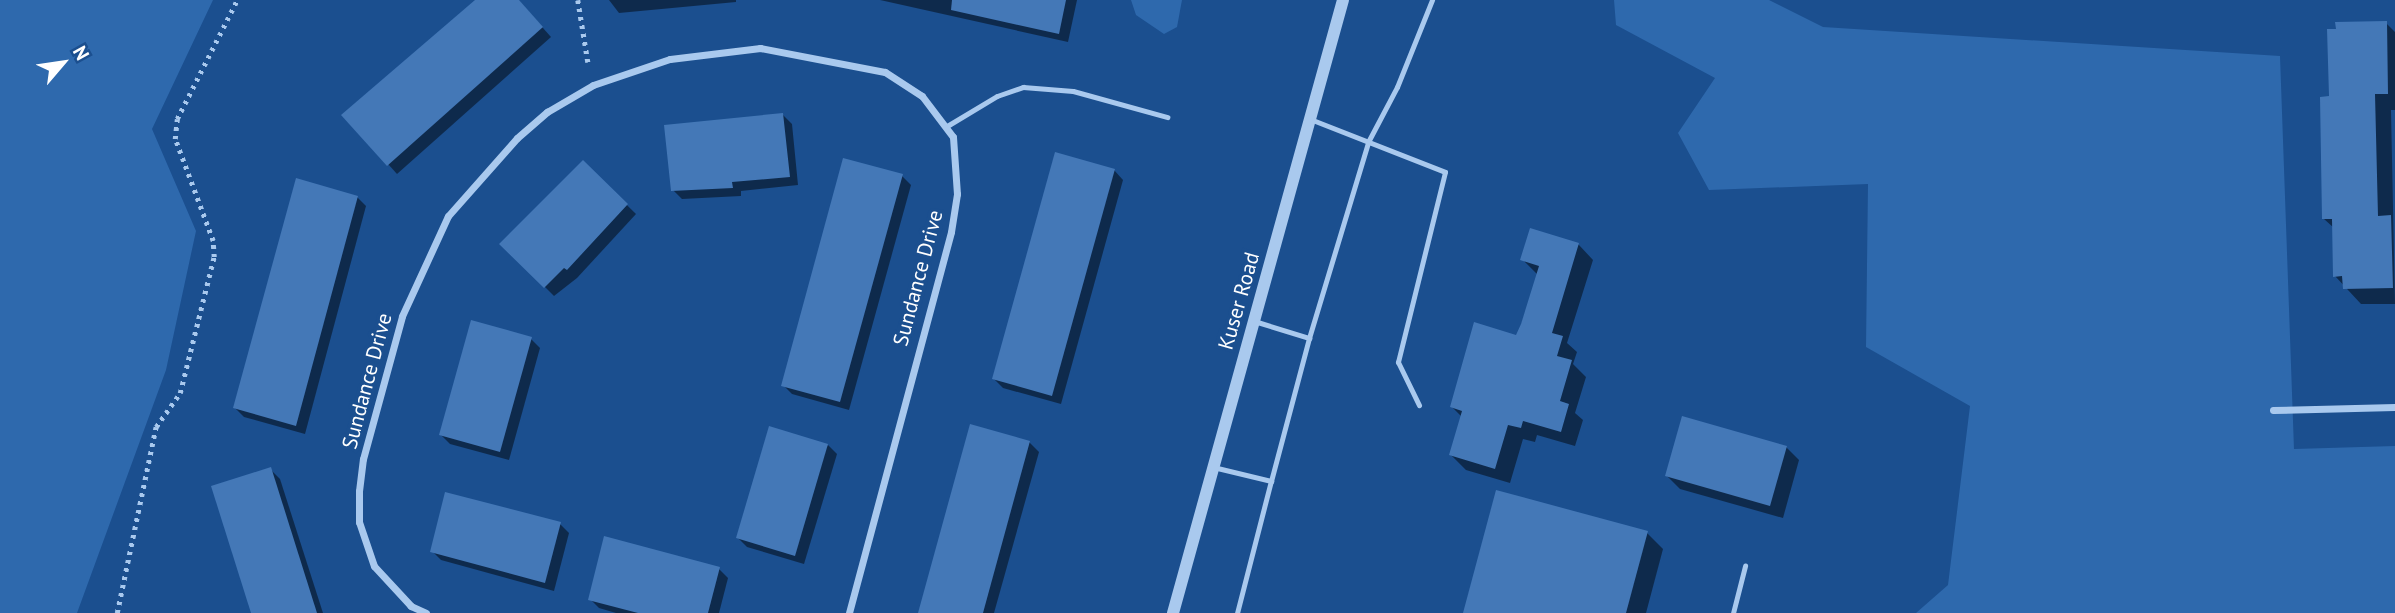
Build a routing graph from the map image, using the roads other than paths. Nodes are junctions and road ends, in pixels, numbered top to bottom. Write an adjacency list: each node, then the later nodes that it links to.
1 (1343, 0): 4 (street, Kuser Road)
2 (1432, 0): 6 (lane)
3 (1167, 117): 5 (lane)
4 (1310, 119): 6 (lane); 7 (street, Kuser Road)
5 (947, 126): 15 (street, Sundance Drive); 16 (street, Sundance Drive)
6 (1368, 142): 8 (lane); 9 (lane)
7 (1254, 321): 8 (lane); 12 (street, Kuser Road)
8 (1309, 338): 13 (lane)
9 (1419, 405)
10 (2395, 407): 11 (street)
11 (2273, 410)
12 (1213, 467): 13 (lane); 17 (street, Kuser Road)
13 (1271, 481): 18 (lane)
14 (1745, 566): 19 (lane)
15 (426, 613)
16 (849, 613)
17 (1173, 613)
18 (1237, 613)
19 (1733, 613)

